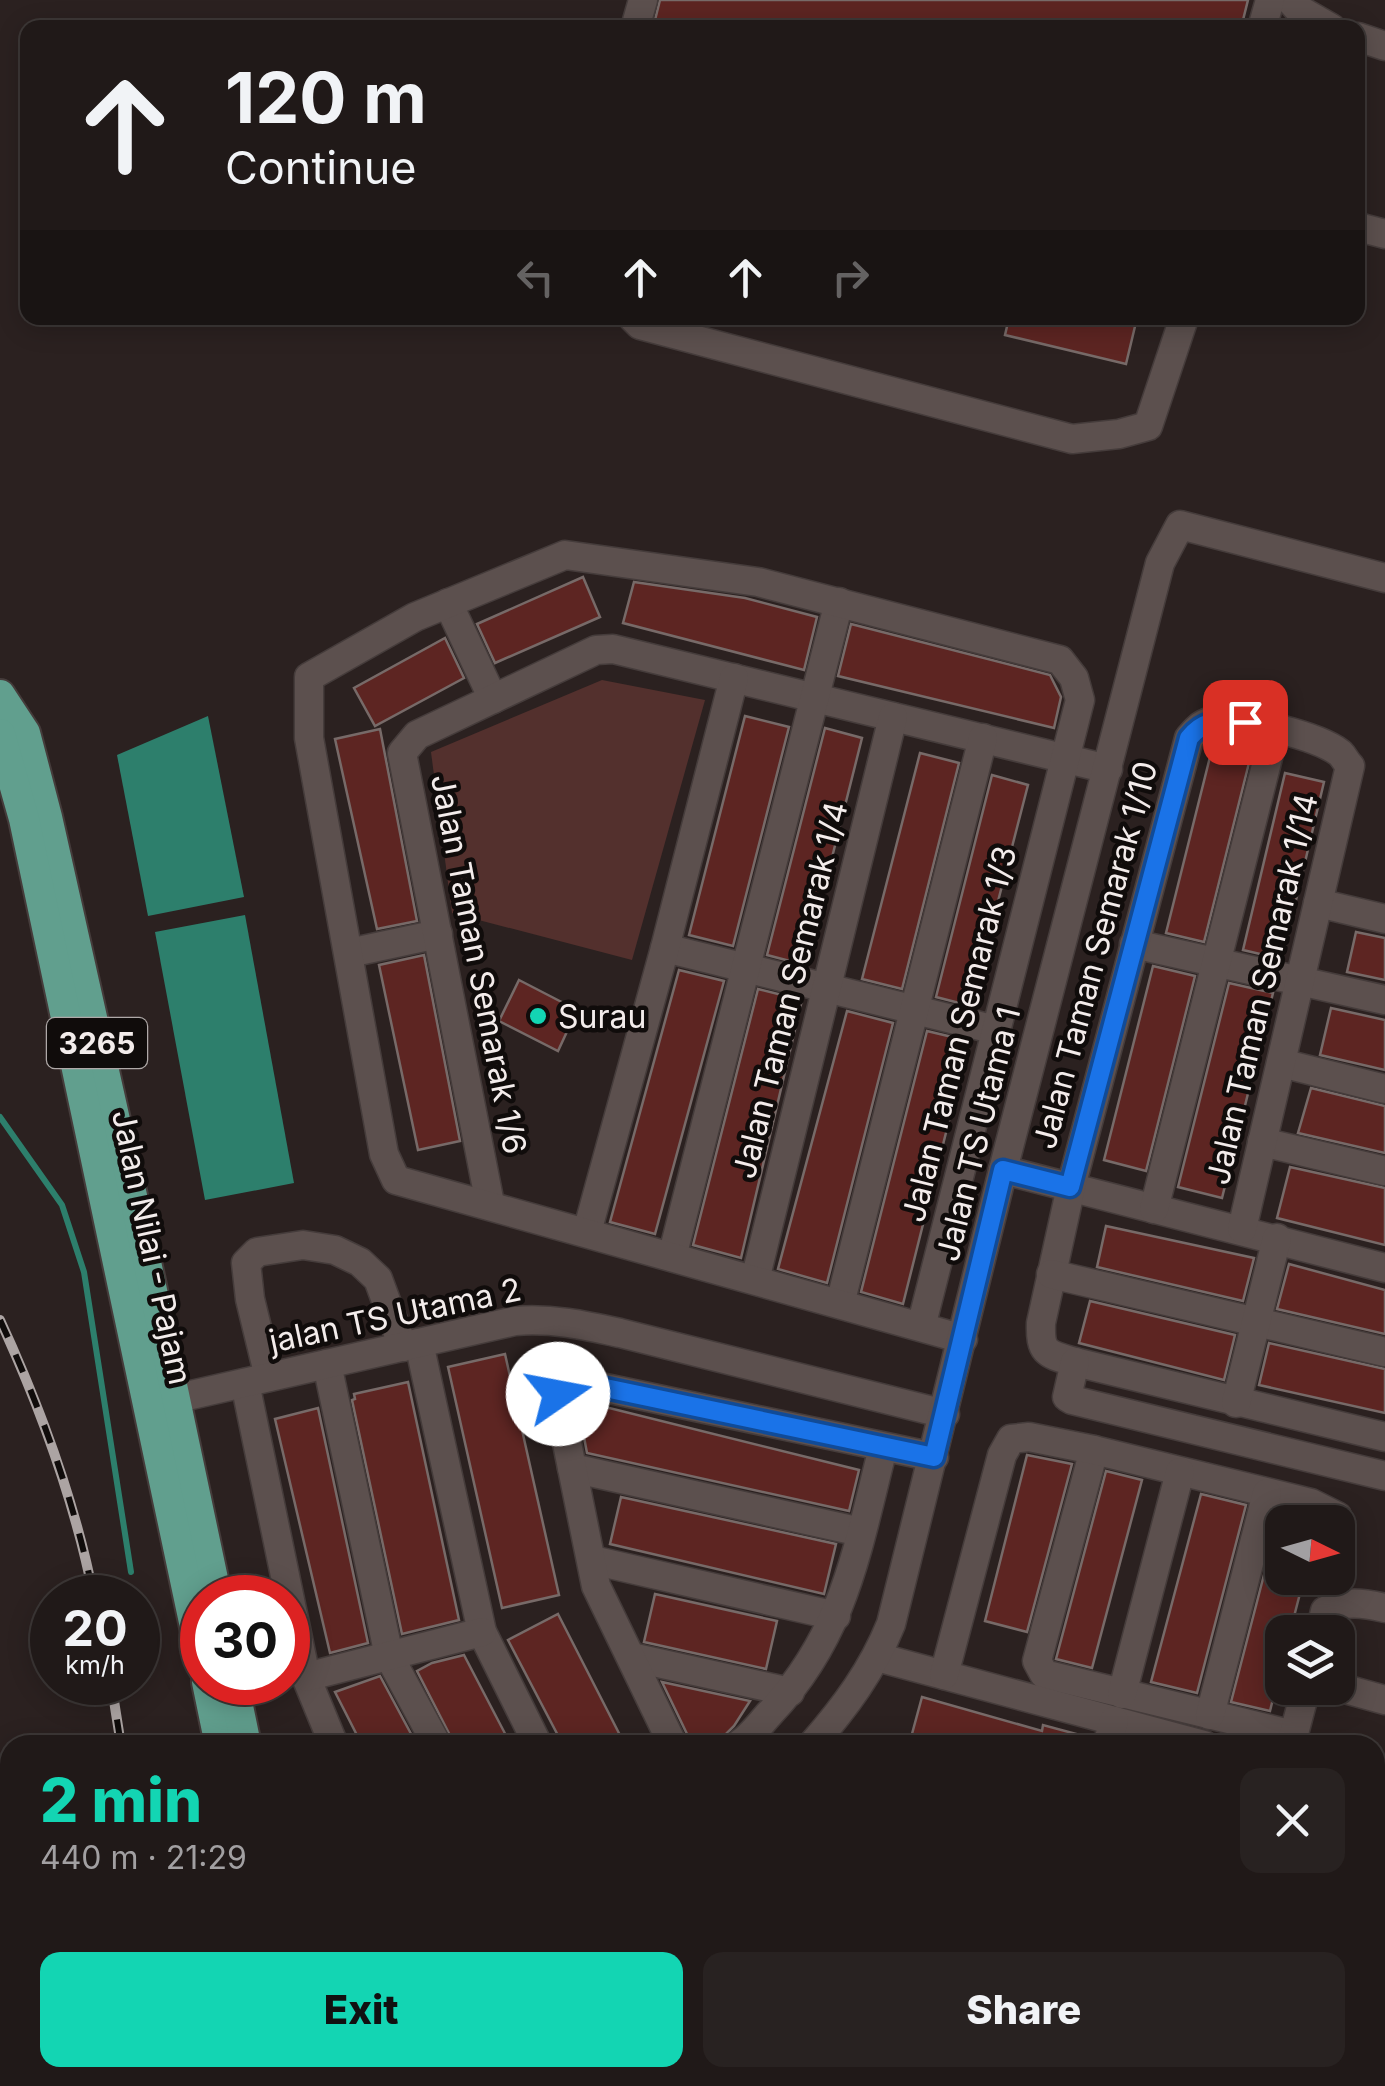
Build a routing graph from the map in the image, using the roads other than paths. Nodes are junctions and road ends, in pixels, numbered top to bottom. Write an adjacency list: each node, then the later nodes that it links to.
1 (1290, 0): 2 (street)
2 (1317, 20)
3 (639, 325): 4 (street)
4 (1182, 325)
5 (1385, 578): 17 (street, Jalan TS Utama 1)
6 (838, 602): 7 (street, Jalan Taman Semarak 1/3); 10 (street); 16 (street, Jalan Taman Semarak 1/3)
7 (448, 603): 11 (street); 23 (street, Jalan Taman Semarak 1/3)
8 (734, 678): 10 (street, Jalan Taman Semarak 1/6); 11 (street, Jalan Taman Semarak 1/6); 22 (street)
9 (0, 696): 55 (main road, Jalan Nilai - Pajam / 3265)
10 (815, 698): 12 (street, Jalan Taman Semarak 1/6); 25 (street)
11 (493, 699): 20 (street, Jalan Taman Semarak 1/6)
12 (893, 717): 15 (street, Jalan Taman Semarak 1/6); 27 (street, Jalan Taman Semarak 1/4)
13 (1275, 730): 18 (street, Jalan Taman Semarak 1/14); 21 (street, Jalan Taman Semarak 1/10); 24 (street)
14 (0, 734): 55 (main road, Jalan Nilai - Pajam / 3265)
15 (983, 738): 16 (street, Jalan Taman Semarak 1/6); 29 (street)
16 (1065, 758): 17 (street, Jalan Taman Semarak 1/6); 30 (street, Jalan Taman Semarak 1/3)
17 (1108, 769): 34 (street, Jalan TS Utama 1)
18 (1318, 904): 19 (street); 26 (street, Jalan Taman Semarak 1/14)
19 (1385, 919)
20 (438, 934): 23 (street); 37 (street, Jalan Taman Semarak 1/6)
21 (1134, 944): 24 (street); 36 (street, Jalan Taman Semarak 1/10)
22 (665, 948): 25 (street); 40 (street)
23 (349, 954): 37 (street)
24 (1216, 962): 26 (street); 38 (street)
25 (744, 966): 27 (street); 42 (street)
26 (1300, 980): 28 (street); 31 (street, Jalan Taman Semarak 1/14)
27 (827, 986): 29 (street); 45 (street, Jalan Taman Semarak 1/4)
28 (1385, 1000)
29 (914, 1009): 30 (street); 46 (street)
30 (996, 1030): 48 (street, Jalan Taman Semarak 1/3)
31 (1281, 1062): 32 (street); 33 (street, Jalan Taman Semarak 1/14)
32 (1385, 1089)
33 (1262, 1142): 35 (street); 39 (street, Jalan Taman Semarak 1/14)
34 (1003, 1170): 36 (street); 49 (street, Jalan TS Utama 1)
35 (1385, 1171)
36 (1070, 1187): 38 (street); 44 (street, Jalan Taman Semarak 1/10)
37 (490, 1204): 40 (street, Jalan Taman Semarak 1/6)
38 (1154, 1209): 39 (street)
39 (1242, 1229): 41 (street)
40 (587, 1232): 42 (street, Jalan Taman Semarak 1/6)
41 (1277, 1238): 43 (street); 47 (street)
42 (672, 1256): 45 (street, Jalan Taman Semarak 1/6)
43 (1385, 1268)
44 (1052, 1274): 47 (street); 52 (street, Jalan Taman Semarak 1/10)
45 (755, 1280): 46 (street, Jalan Taman Semarak 1/6)
46 (840, 1304): 48 (street, Jalan Taman Semarak 1/6)
47 (1256, 1322): 51 (street); 56 (street)
48 (921, 1327): 49 (street, Jalan Taman Semarak 1/6)
49 (962, 1339): 57 (street, Jalan TS Utama 1)
50 (411, 1345): 53 (street, jalan TS Utama 2); 54 (street); 57 (street, jalan TS Utama 2); 75 (street)
51 (1385, 1352)
52 (1075, 1362): 56 (street); 64 (street)
53 (327, 1364): 54 (street, jalan TS Utama 2); 76 (street)
54 (257, 1380): 55 (street, jalan TS Utama 2); 71 (street)
55 (163, 1401): 69 (main road, Jalan Nilai - Pajam / 3265); 70 (main road, Jalan Nilai - Pajam / 3265)
56 (1236, 1403): 58 (street)
57 (945, 1414): 61 (street, Jalan TS Utama 1)
58 (1385, 1438)
59 (883, 1448): 61 (street); 62 (street); 67 (street)
60 (1094, 1450): 63 (street); 79 (street); 84 (street)
61 (934, 1457): 78 (street, Jalan TS Utama 1)
62 (572, 1468): 67 (street); 68 (street)
63 (1180, 1472): 65 (street); 84 (street)
64 (1385, 1476)
65 (1267, 1493): 66 (street); 89 (street)
66 (1314, 1505)
67 (861, 1532): 74 (street)
68 (592, 1560): 74 (street); 77 (street)
69 (189, 1575)
70 (210, 1575)
71 (289, 1575)
72 (1385, 1608): 73 (street)
73 (1329, 1615)
74 (836, 1616): 82 (street)
75 (482, 1632): 76 (street); 95 (street)
76 (390, 1656): 80 (street); 94 (street)
77 (631, 1657): 82 (street); 96 (street)
78 (877, 1657): 79 (street); 98 (street, Jalan TS Utama 1)
79 (944, 1675): 90 (street)
80 (310, 1676)
81 (310, 1687): 93 (street)
82 (790, 1692): 97 (street)
83 (1355, 1692): 85 (street)
84 (1122, 1694): 89 (street)
85 (1385, 1700)
86 (212, 1705): 91 (main road)
87 (238, 1705): 92 (main road)
88 (1301, 1705): 100 (street)
89 (1210, 1715): 99 (street)
90 (1110, 1733)
91 (218, 1735)
92 (244, 1735)
93 (330, 1735)
94 (432, 1735)
95 (533, 1735)
96 (668, 1735)
97 (748, 1735)
98 (820, 1735)
99 (1276, 1735)
100 (1293, 1735)

